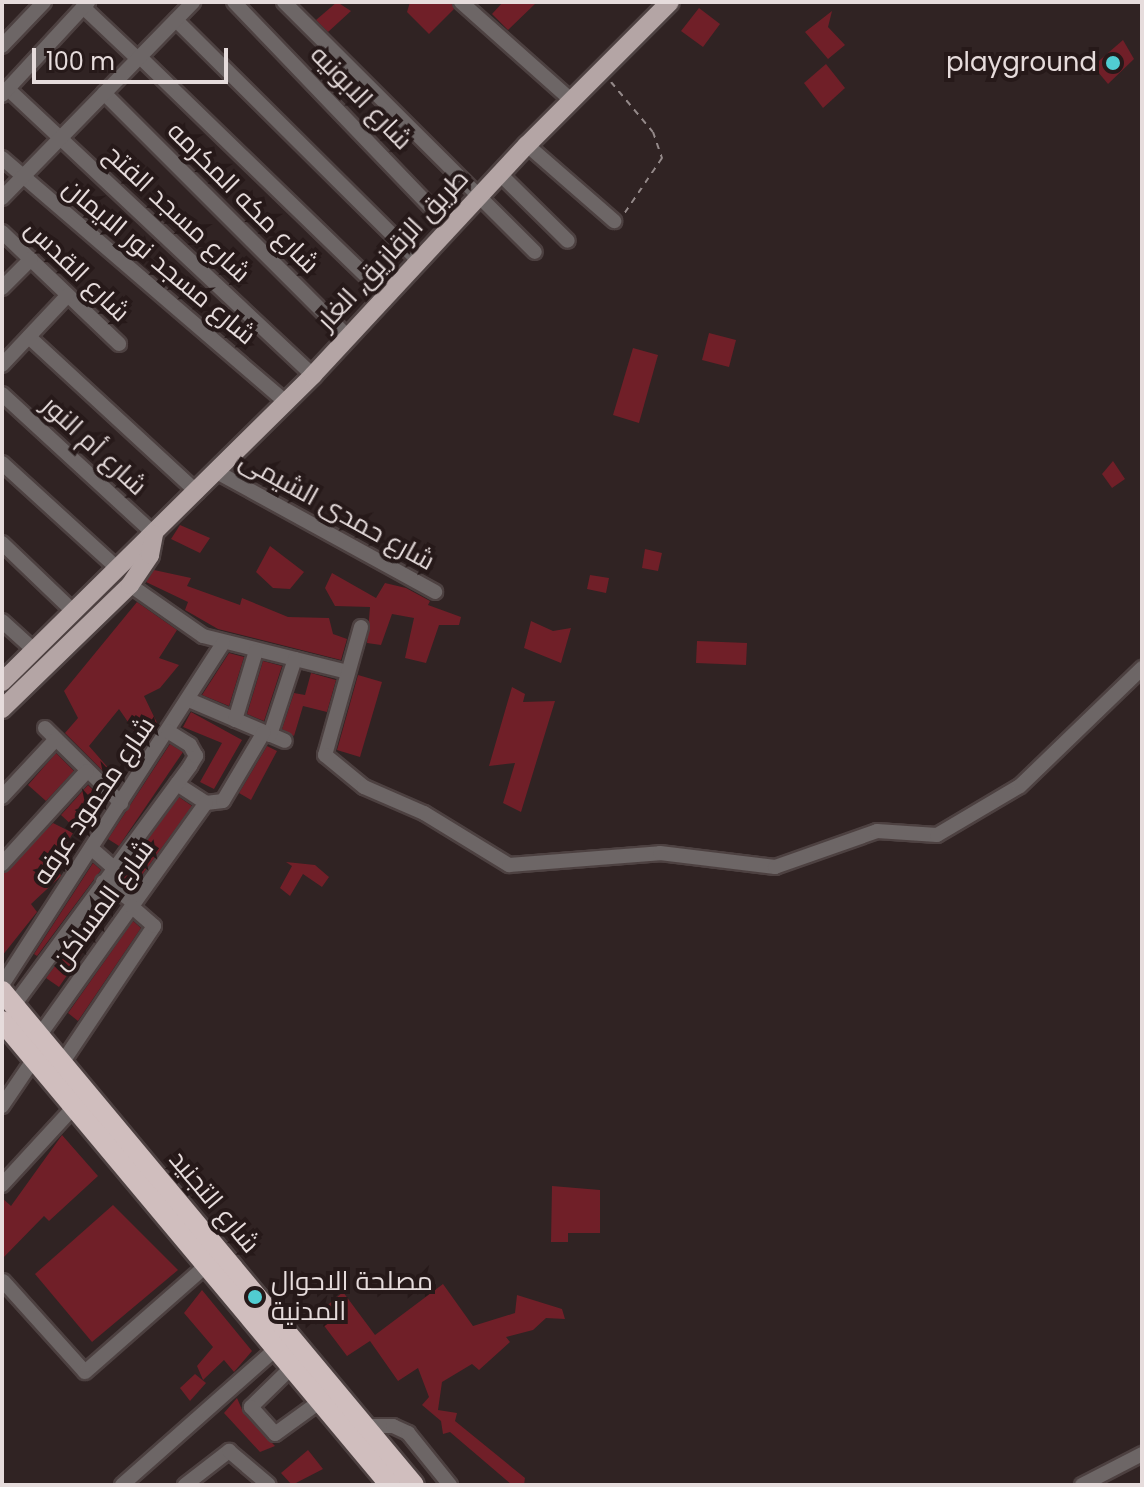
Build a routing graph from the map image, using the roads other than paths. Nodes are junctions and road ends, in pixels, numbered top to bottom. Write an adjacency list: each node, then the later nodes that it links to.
1 (44, 2): 9 (street)
2 (193, 2): 8 (street)
3 (234, 2): 22 (street, شارع الابونيه)
4 (284, 2): 20 (street)
5 (461, 2): 13 (street)
6 (670, 2): 13 (main road, طريق الزقازيق, الغار)
7 (86, 4): 10 (street); 11 (street)
8 (176, 20): 10 (street); 27 (street)
9 (2, 46)
10 (139, 58): 12 (street); 29 (street)
11 (5, 92): 14 (street, شارع مسجد الفتح)
12 (104, 93): 14 (street); 32 (street, شارع مكه المكرمه)
13 (571, 100): 15 (main road, طريق الزقازيق, الغار)
14 (61, 138): 18 (street); 35 (street, شارع مسجد الفتح)
15 (527, 145): 17 (main road, طريق الزقازيق, الغار); 21 (street)
16 (2, 158): 18 (street, شارع مسجد نور الايمان)
17 (500, 174): 20 (main road, طريق الزقازيق, الغار); 24 (street)
18 (22, 178): 19 (street); 37 (street, شارع مسجد نور الايمان)
19 (2, 198)
20 (478, 198): 22 (main road, طريق الزقازيق, الغار); 25 (street)
21 (614, 221)
22 (451, 228): 27 (main road, طريق الزقازيق, الغار)
23 (2, 232): 26 (street, شارع القدس)
24 (568, 241)
25 (535, 252)
26 (31, 259): 28 (street); 30 (street, شارع القدس)
27 (420, 262): 29 (main road, طريق الزقازيق, الغار)
28 (2, 288)
29 (386, 295): 32 (main road, طريق الزقازيق, الغار)
30 (67, 296): 31 (street); 33 (street, شارع القدس)
31 (29, 337): 34 (street); 40 (street)
32 (348, 337): 35 (main road, طريق الزقازيق, الغار)
33 (119, 344)
34 (2, 365)
35 (313, 375): 37 (main road, طريق الزقازيق, الغار)
36 (2, 394): 41 (street, شارع أم النور)
37 (286, 402): 39 (main road, طريق الزقازيق, الغار)
38 (2, 463): 43 (street)
39 (217, 472): 40 (main road, طريق الزقازيق, الغار); 45 (street, شارع حمدى الشيمى)
40 (197, 492): 41 (main road, طريق الزقازيق, الغار)
41 (154, 534): 43 (main road, طريق الزقازيق, الغار); 44 (main road, طريق الزقازيق, الغار)
42 (2, 543): 46 (street)
43 (117, 568): 46 (main road, طريق الزقازيق, الغار)
44 (130, 585): 49 (street); 57 (main road, طريق الزقازيق, الغار)
45 (435, 592)
46 (73, 611): 50 (main road, طريق الزقازيق, الغار)
47 (2, 621): 50 (street)
48 (361, 627): 54 (street)
49 (223, 643): 51 (street); 56 (street, شارع محمود عرفه)
50 (34, 650): 55 (main road, طريق الزقازيق, الغار)
51 (256, 651): 52 (street); 58 (street)
52 (295, 659): 54 (street); 60 (street)
53 (1142, 668): 54 (street)
54 (347, 672)
55 (2, 682)
56 (189, 700): 58 (street); 59 (street, شارع محمود عرفه)
57 (2, 709)
58 (235, 720): 60 (street)
59 (169, 732): 63 (street); 65 (street, شارع محمود عرفه)
60 (267, 733): 61 (street); 66 (street, شارع المساكن)
61 (285, 741)
62 (87, 771): 64 (street); 65 (street); 68 (street)
63 (177, 784): 66 (street); 69 (street)
64 (2, 797)
65 (121, 803): 67 (street, شارع محمود عرفه)
66 (206, 803): 71 (street, شارع المساكن)
67 (91, 848): 69 (street); 72 (street, شارع محمود عرفه)
68 (2, 864)
69 (114, 868): 70 (street)
70 (103, 882): 71 (street); 72 (street)
71 (132, 904): 73 (street, شارع المساكن); 75 (street)
72 (5, 1000): 73 (highway, شارع التجنيد); 74 (highway, شارع التجنيد)
73 (39, 1036): 75 (highway, شارع التجنيد)
74 (34, 1059): 76 (street); 77 (highway, شارع التجنيد)
75 (62, 1063): 85 (highway, شارع التجنيد)
76 (2, 1106)
77 (74, 1107): 78 (street); 80 (highway, شارع التجنيد)
78 (7, 1168): 79 (street)
79 (2, 1185)
80 (207, 1265): 81 (street); 82 (highway, شارع التجنيد)
81 (3, 1281)
82 (277, 1348): 83 (highway, شارع التجنيد); 88 (street)
83 (293, 1366): 84 (highway, شارع التجنيد); 84 (street)
84 (322, 1400): 91 (highway, شارع التجنيد)
85 (368, 1426): 87 (highway, شارع التجنيد); 94 (street)
86 (1142, 1454): 95 (street)
87 (397, 1462): 92 (highway); 93 (highway, شارع التجنيد)
88 (122, 1485)
89 (185, 1485): 90 (street)
90 (269, 1485)
91 (390, 1485)
92 (408, 1485)
93 (414, 1485)
94 (450, 1485)
95 (1082, 1485)

